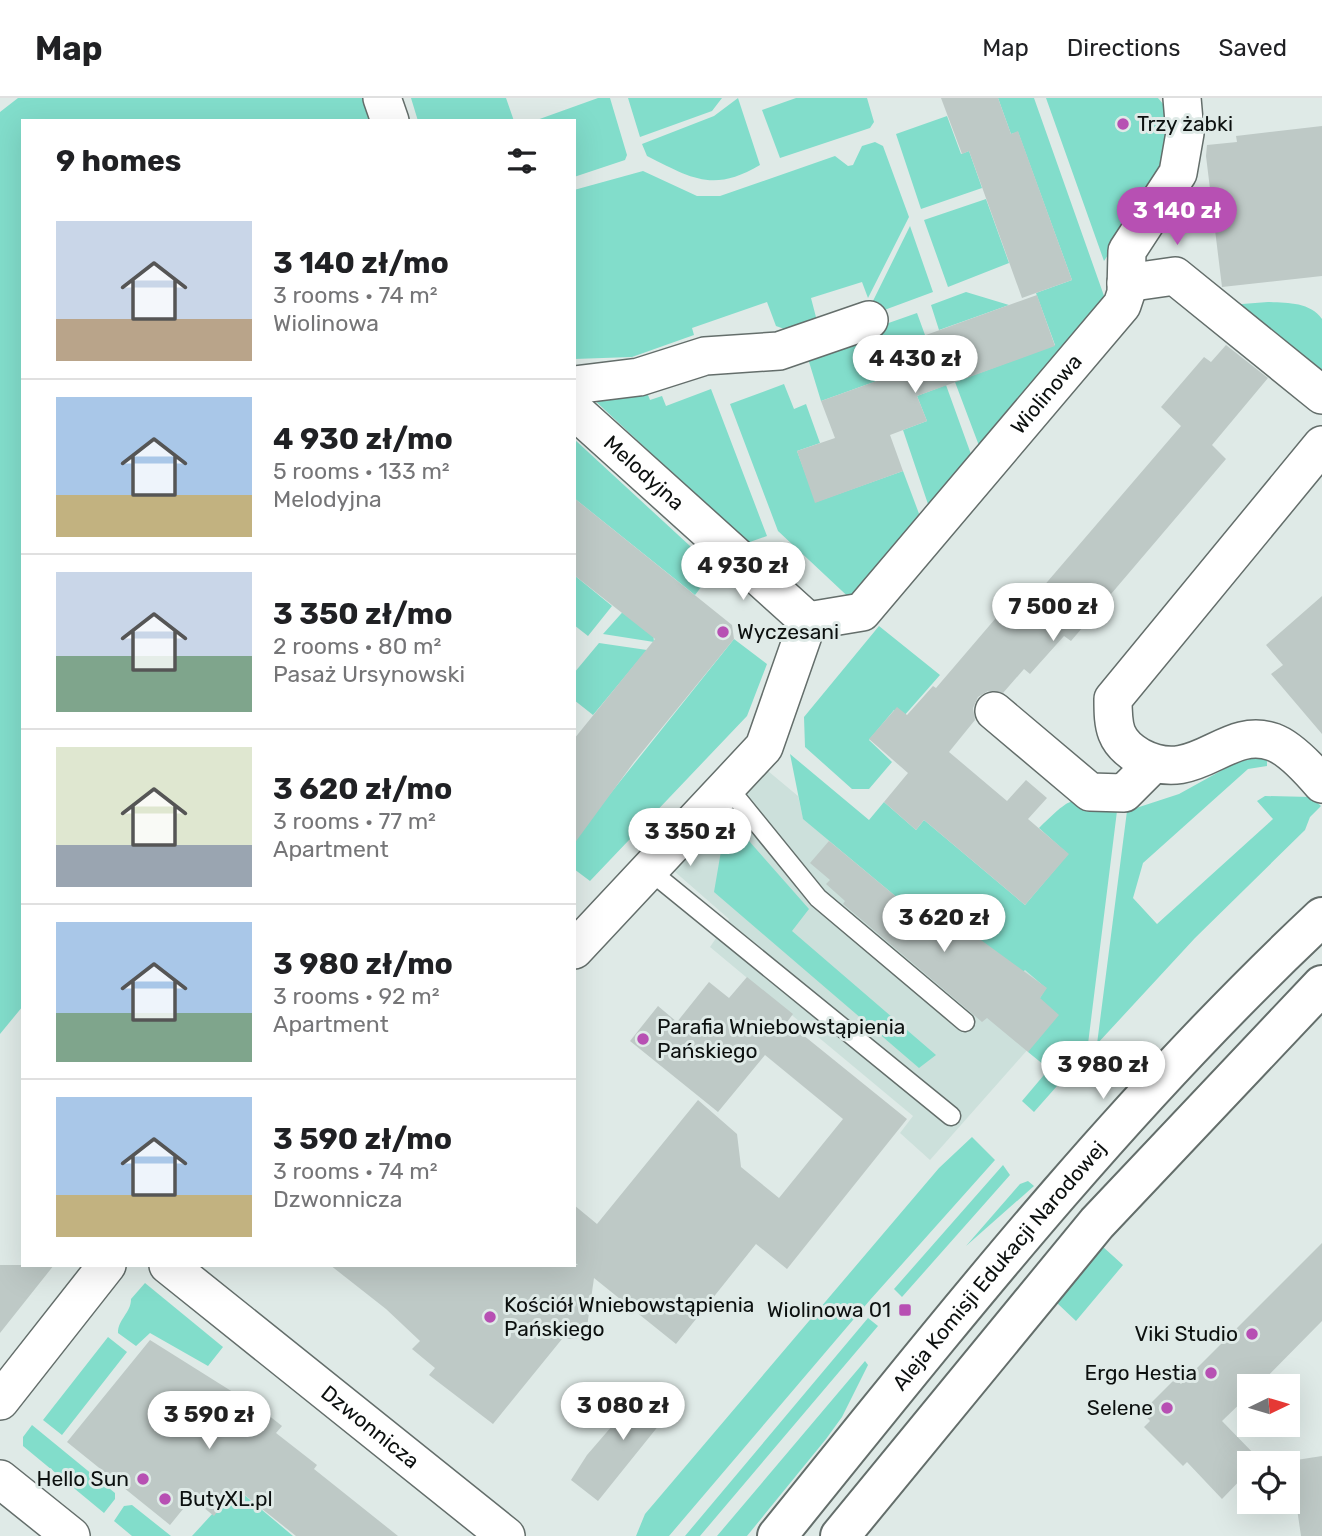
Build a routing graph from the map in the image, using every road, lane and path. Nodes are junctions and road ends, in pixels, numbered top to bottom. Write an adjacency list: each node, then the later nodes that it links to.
1 (383, 98): 3 (street)
2 (1182, 98): 4 (street, Wiolinowa)
3 (389, 119)
4 (1126, 284): 7 (street); 10 (street, Wiolinowa)
5 (869, 320): 6 (street)
6 (576, 385)
7 (1322, 395)
8 (576, 412): 10 (street, Melodyjna)
9 (1322, 445): 12 (street)
10 (808, 621): 14 (street)
11 (995, 711): 12 (street)
12 (1153, 764): 13 (street)
13 (1322, 784)
14 (727, 786): 15 (street); 19 (lane)
15 (649, 870): 17 (street); 20 (lane)
16 (1322, 916): 27 (main road, Aleja Komisji Edukacji Narodowej)
17 (576, 948)
18 (1322, 985): 28 (main road)
19 (965, 1022)
20 (951, 1116)
21 (105, 1267): 23 (street)
22 (171, 1267): 26 (street, Dzwonnicza)
23 (0, 1401)
24 (0, 1479): 25 (street)
25 (71, 1536)
26 (506, 1536)
27 (777, 1536)
28 (840, 1536)

